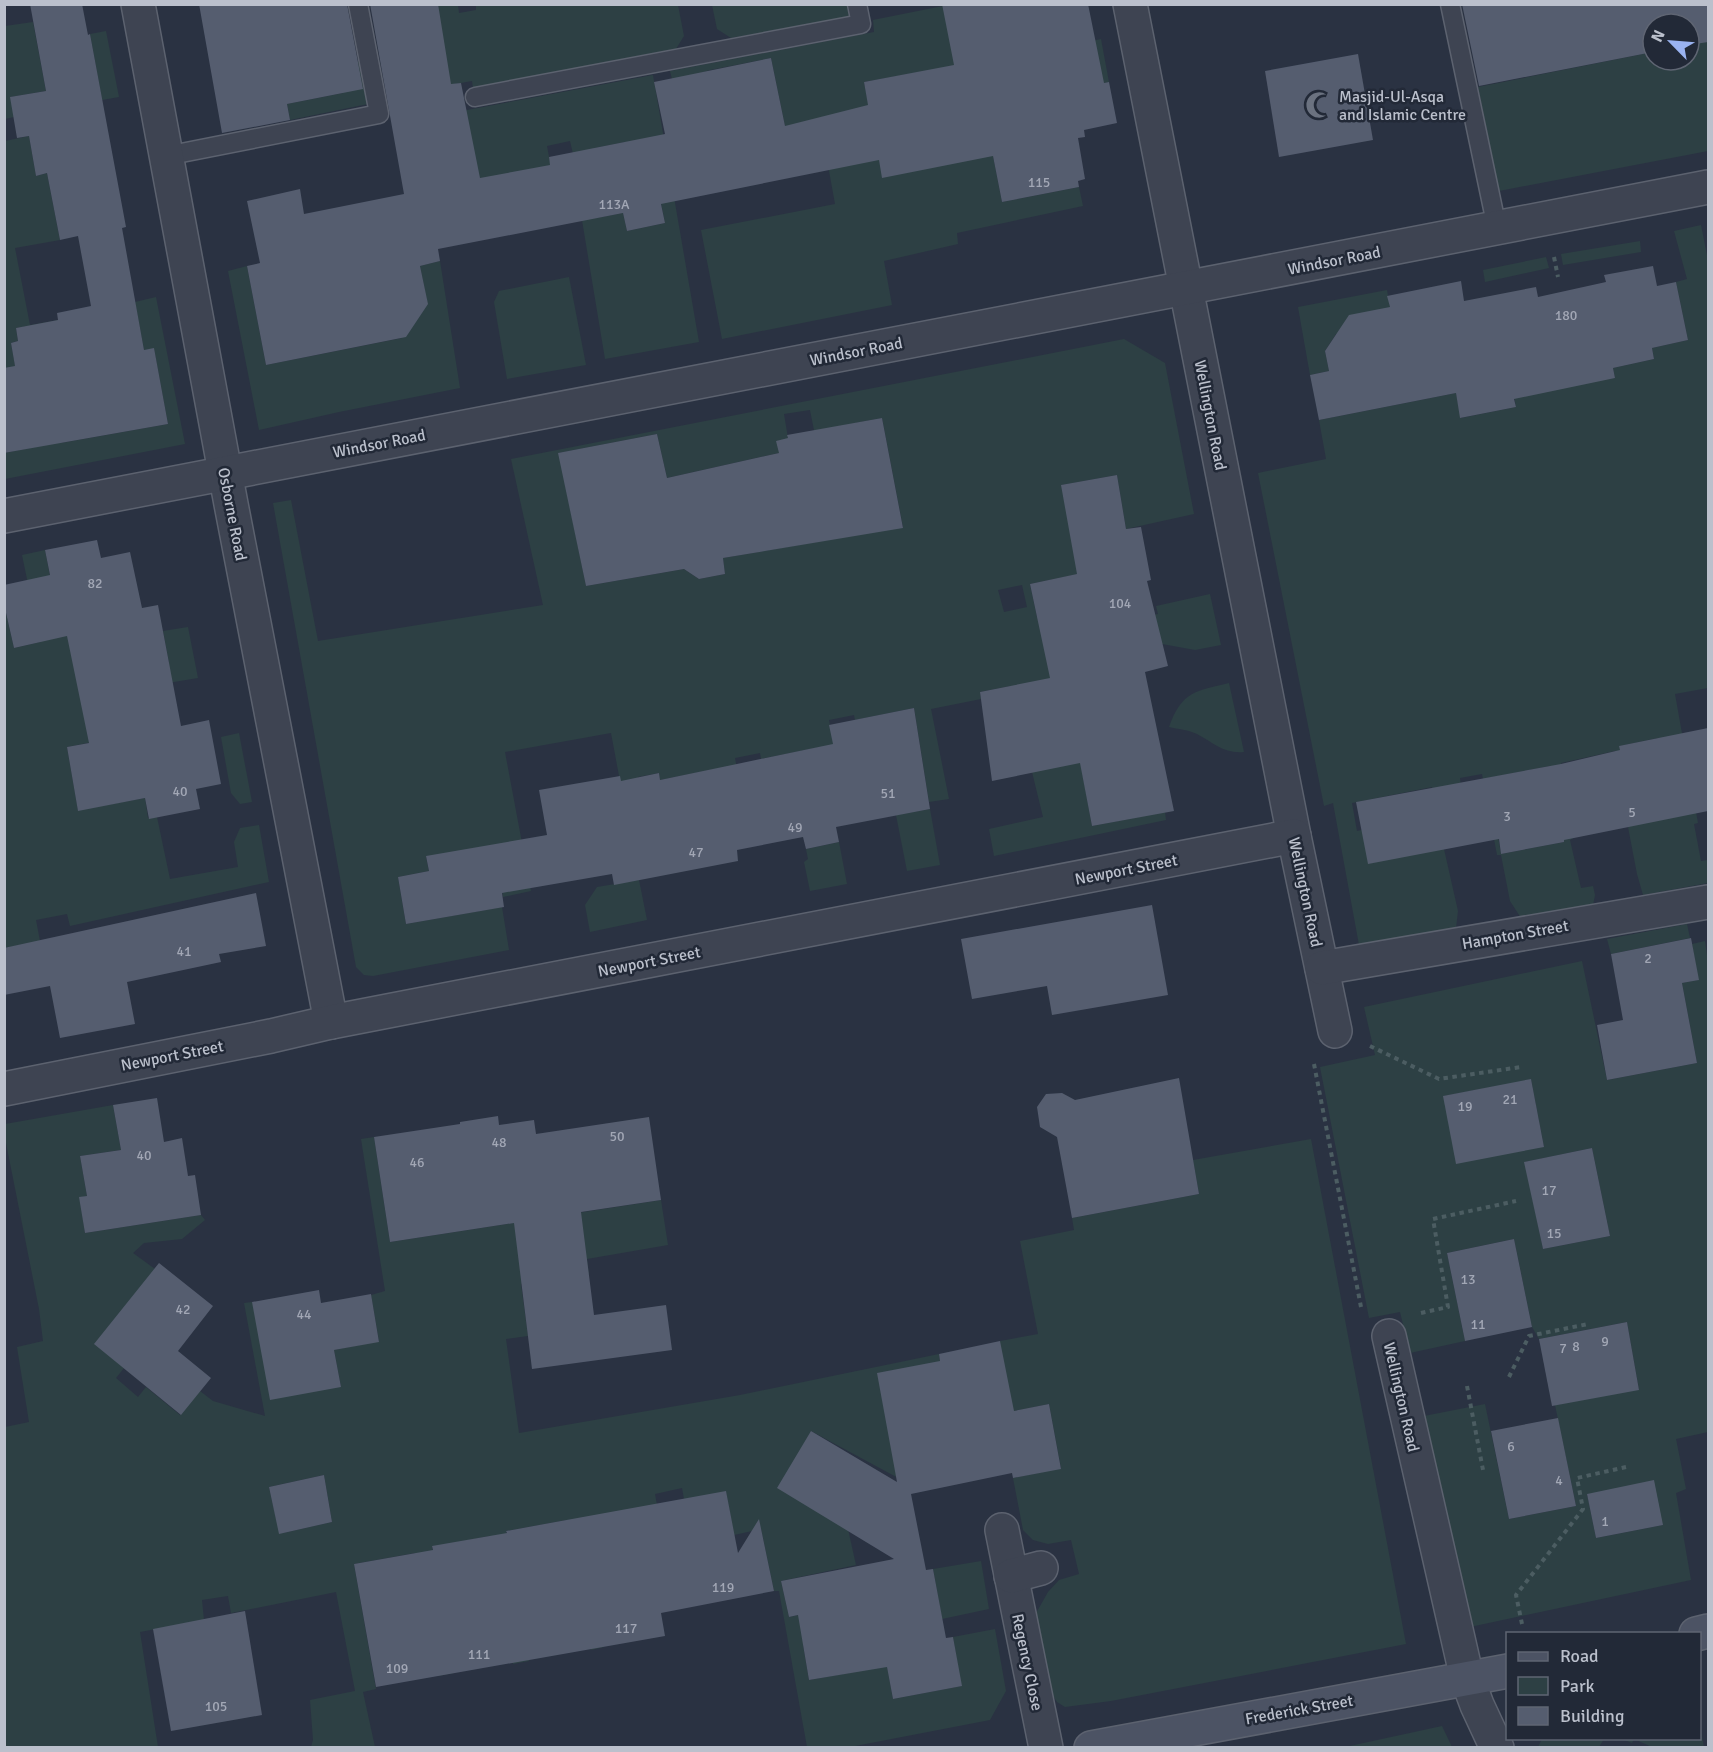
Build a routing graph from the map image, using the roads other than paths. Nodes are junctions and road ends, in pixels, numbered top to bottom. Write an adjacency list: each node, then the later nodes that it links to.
1 (138, 4): 7 (street, Osborne Road)
2 (358, 4): 7 (lane)
3 (857, 4): 6 (lane)
4 (1130, 4): 10 (street, Wellington Road)
5 (1450, 4): 9 (lane)
6 (475, 97)
7 (166, 156): 11 (street, Osborne Road)
8 (1708, 187): 9 (street, Windsor Road)
9 (1497, 228): 10 (street, Windsor Road)
10 (1186, 288): 11 (street, Windsor Road); 13 (street, Wellington Road)
11 (226, 474): 12 (street, Windsor Road); 16 (street, Osborne Road)
12 (4, 516)
13 (1294, 836): 15 (street, Wellington Road); 16 (street, Newport Street)
14 (1708, 902): 15 (street, Hampton Street)
15 (1322, 968): 17 (street, Wellington Road)
16 (331, 1023): 18 (street, Newport Street)
17 (1335, 1031)
18 (4, 1089)
19 (1389, 1336): 22 (street, Wellington Road)
20 (1002, 1530): 23 (street, Regency Close)
21 (1506, 1671): 22 (main road, Frederick Street)
22 (1467, 1678): 24 (main road, Frederick Street); 25 (street, Wellington Road)
23 (1046, 1748)
24 (1091, 1748)
25 (1497, 1748)

